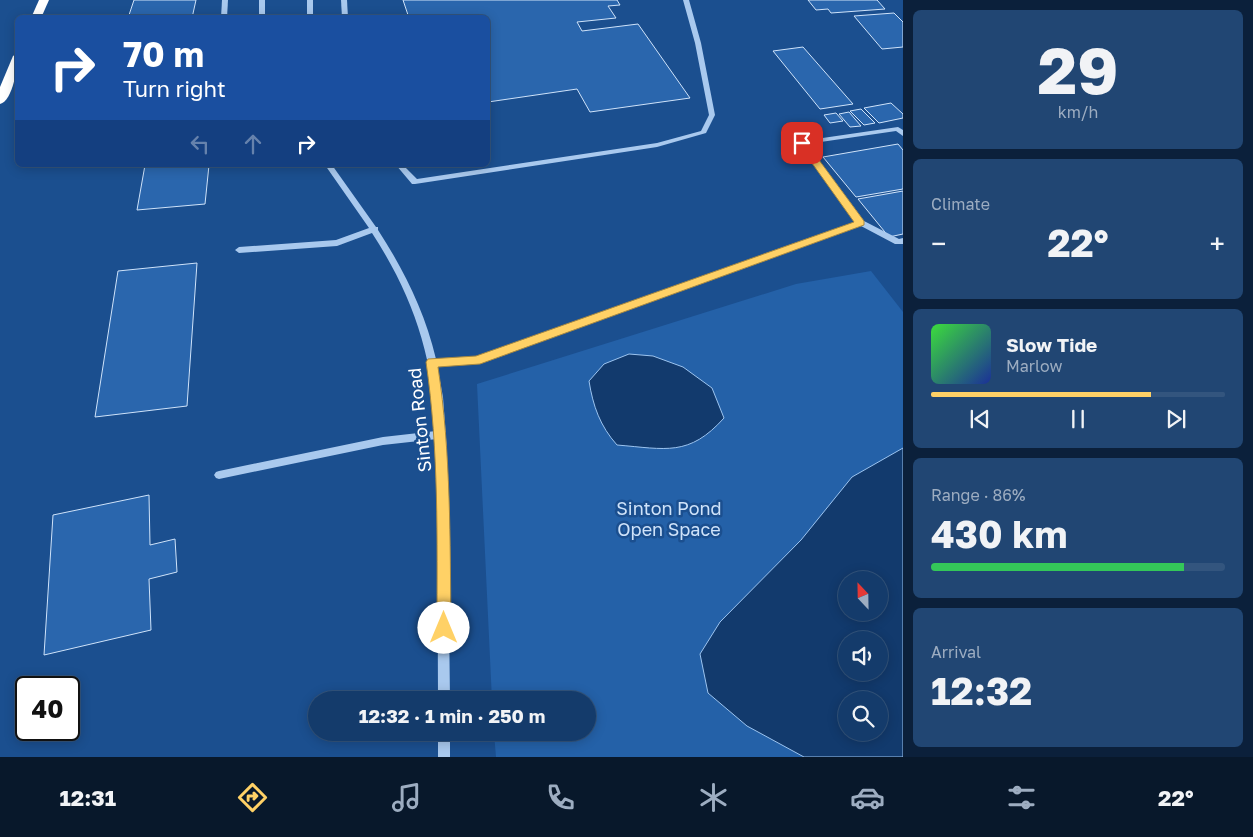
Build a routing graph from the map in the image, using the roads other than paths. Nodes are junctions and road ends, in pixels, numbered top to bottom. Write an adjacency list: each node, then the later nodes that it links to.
1 (44, 0): 7 (highway)
2 (225, 0): 8 (street)
3 (262, 0): 9 (street)
4 (310, 0): 10 (street)
5 (344, 0): 11 (street)
6 (686, 0): 16 (street)
7 (37, 15)
8 (224, 15)
9 (262, 15)
10 (310, 15)
11 (345, 15)
12 (15, 64): 13 (highway)
13 (0, 101)
14 (903, 134): 17 (street)
15 (329, 167): 18 (street, Sinton Road)
16 (401, 167)
17 (860, 223): 19 (lane); 21 (street)
18 (375, 229): 20 (street); 21 (street, Sinton Road)
19 (903, 241)
20 (239, 250)
21 (432, 362): 22 (street, Sinton Road)
22 (440, 435): 23 (street); 24 (street, Sinton Road)
23 (219, 475)
24 (444, 691)
25 (444, 741): 26 (street)
26 (444, 757)

